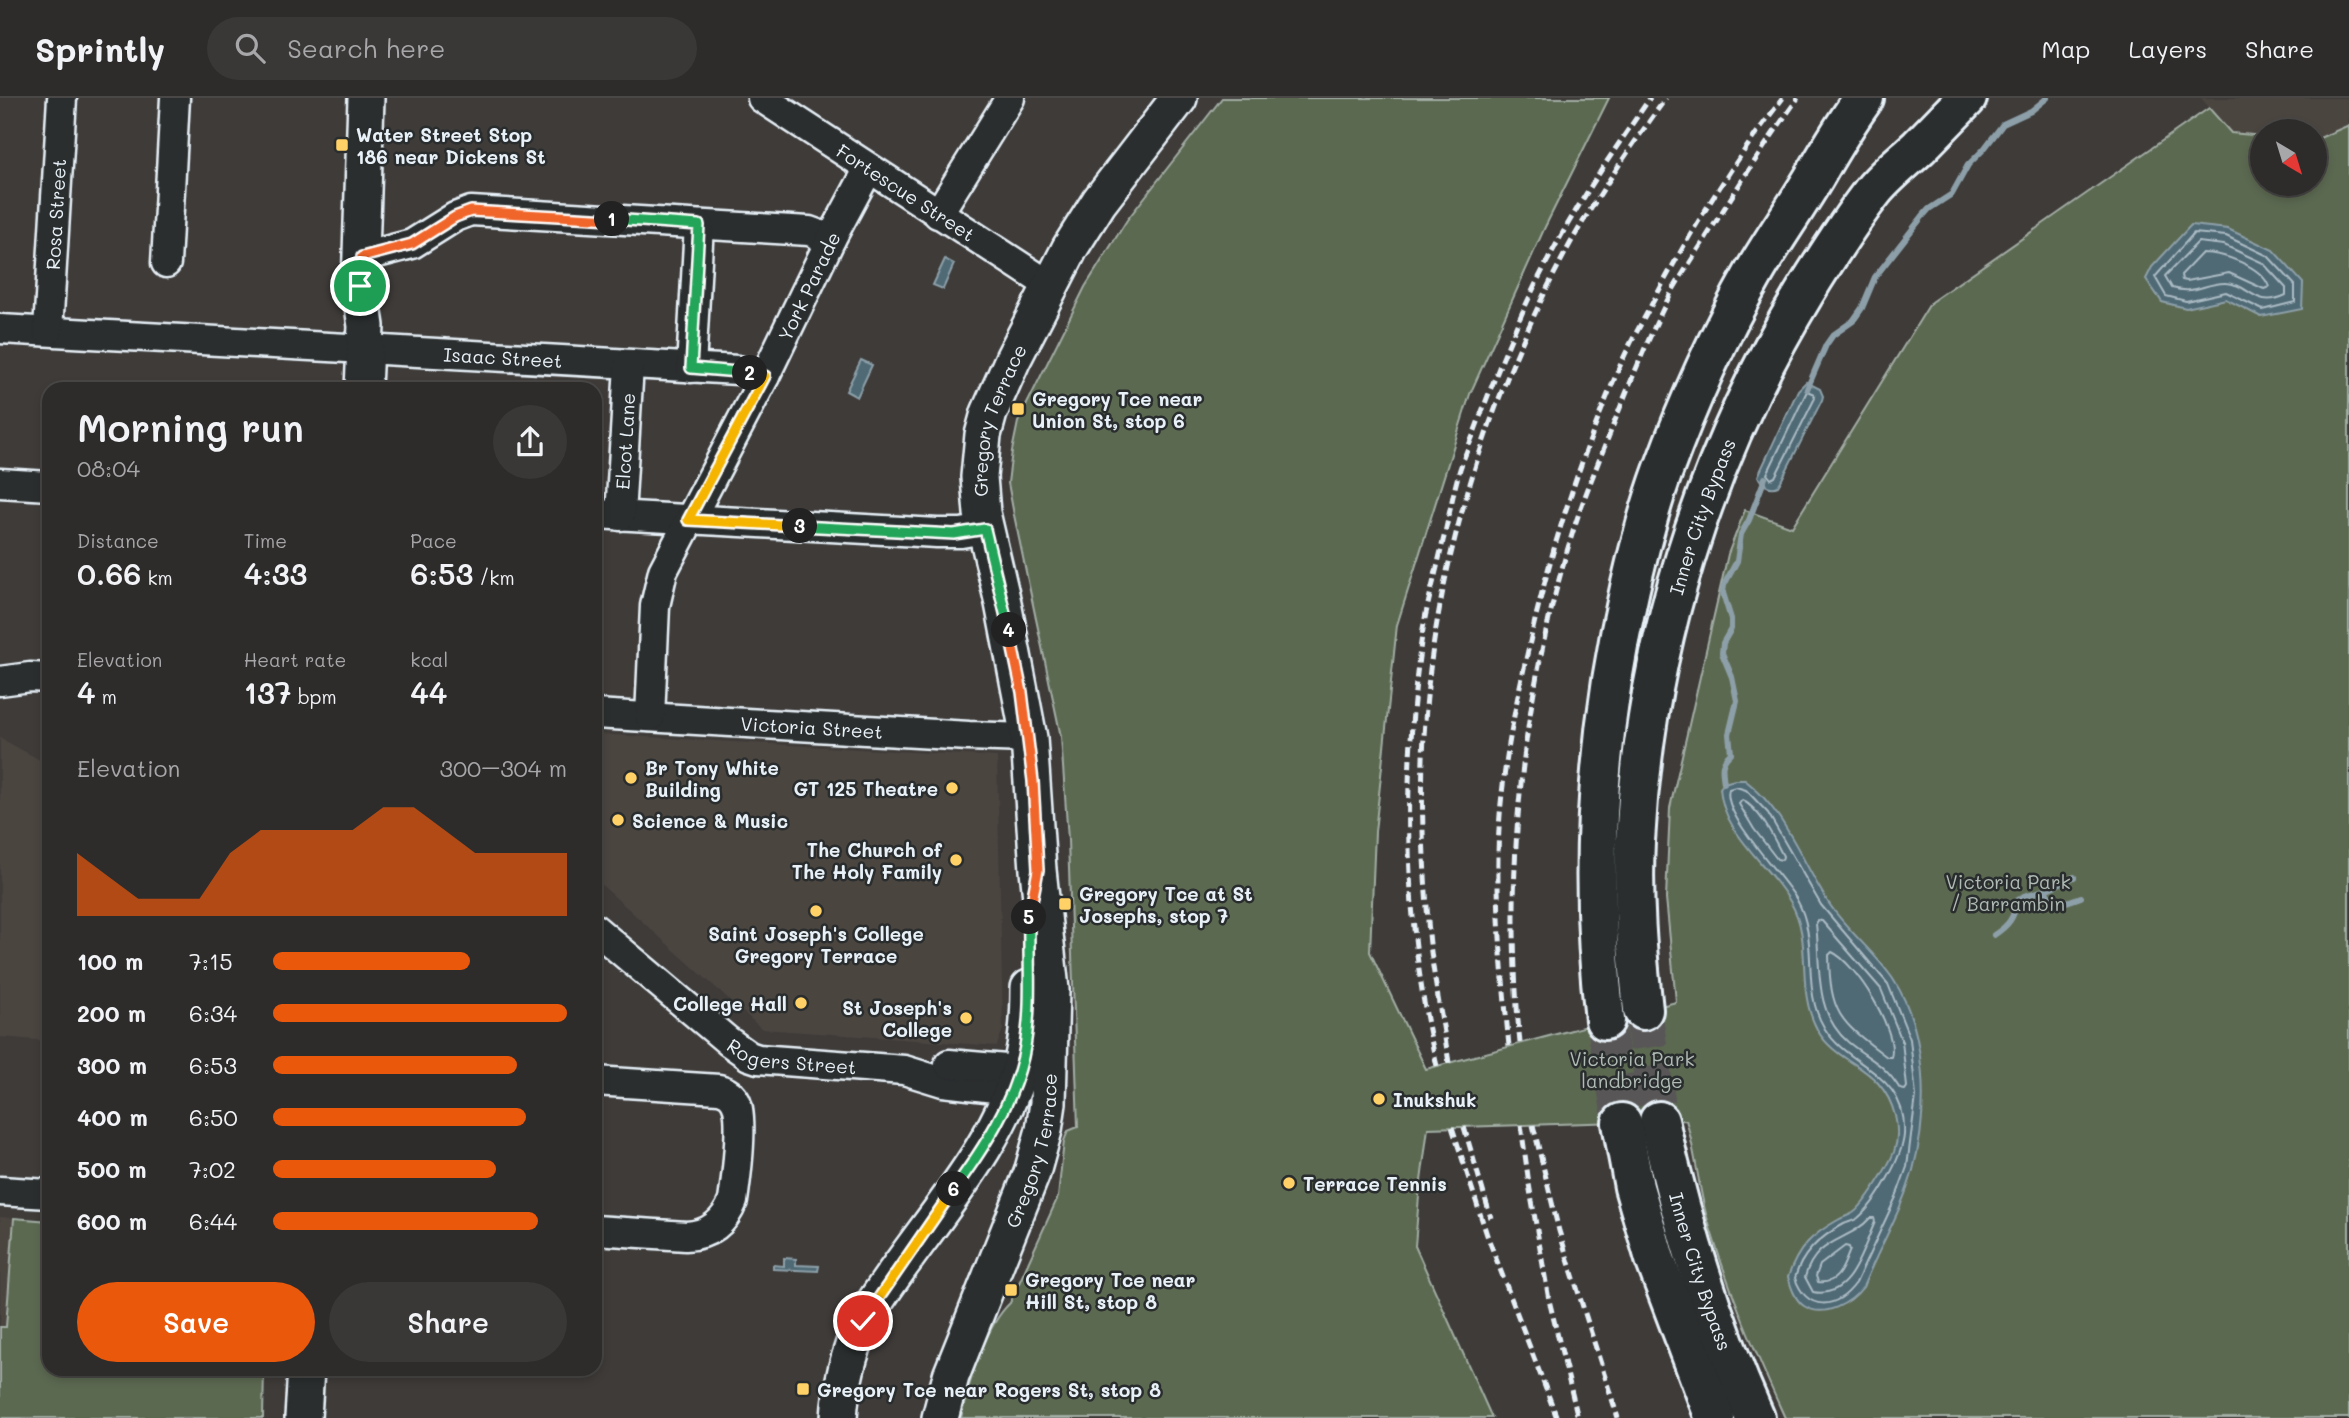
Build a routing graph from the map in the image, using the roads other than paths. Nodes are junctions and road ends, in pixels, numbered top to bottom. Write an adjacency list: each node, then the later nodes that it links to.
1 (62, 98): 21 (street, Rosa Street)
2 (175, 98): 17 (street)
3 (366, 98): 18 (main road)
4 (762, 98): 11 (street, Fortescue Street)
5 (1010, 98): 14 (street)
6 (1179, 98): 19 (main road, Gregory Terrace)
7 (1864, 98): 12 (highway)
8 (1888, 98): 12 (highway)
9 (1937, 98): 13 (highway)
10 (1967, 98): 13 (highway, Inner City Bypass)
11 (869, 168): 14 (street, Fortescue Street); 16 (street, York Parade)
12 (1815, 175): 41 (highway)
13 (1881, 181): 40 (highway, Inner City Bypass)
14 (938, 214): 19 (street, Fortescue Street)
15 (699, 225): 16 (street); 18 (street); 24 (street)
16 (831, 239): 25 (street, York Parade)
17 (166, 263)
18 (361, 271): 22 (main road)
19 (1049, 285): 32 (main road, Gregory Terrace)
20 (0, 329): 21 (street, Isaac Street)
21 (48, 331): 22 (street, Isaac Street)
22 (356, 349): 23 (street, Isaac Street); 26 (main road); 27 (main road)
23 (629, 365): 24 (street, Isaac Street); 30 (street, Elcot Lane)
24 (691, 368): 25 (street, Isaac Street)
25 (765, 376): 31 (street, York Parade)
26 (347, 382)
27 (362, 382)
28 (0, 483): 29 (street)
29 (42, 486)
30 (608, 515): 31 (street)
31 (688, 520): 32 (street); 36 (street, York Parade)
32 (985, 529): 37 (main road, Gregory Terrace)
33 (42, 678): 34 (street)
34 (1, 681)
35 (602, 714): 36 (street, Victoria Street)
36 (650, 717): 37 (street, Victoria Street)
37 (1029, 738): 38 (main road, Gregory Terrace)
38 (1038, 870): 43 (main road, Gregory Terrace); 44 (main road, Gregory Terrace)
39 (602, 935): 43 (street, Rogers Street)
40 (1643, 1010)
41 (1605, 1020)
42 (602, 1081): 51 (street)
43 (1015, 1082): 44 (main road, Rogers Street); 47 (main road, Gregory Terrace)
44 (1048, 1103): 48 (main road, Gregory Terrace)
45 (1659, 1121): 59 (highway, Inner City Bypass)
46 (1622, 1122): 58 (highway, Inner City Bypass)
47 (984, 1145): 48 (main road); 56 (main road, Gregory Terrace)
48 (1036, 1162): 57 (main road, Gregory Terrace)
49 (0, 1191): 50 (street)
50 (42, 1194)
51 (602, 1230)
52 (289, 1376): 54 (main road)
53 (306, 1376): 55 (main road)
54 (286, 1418)
55 (303, 1418)
56 (839, 1418)
57 (940, 1418)
58 (1715, 1418)
59 (1755, 1418)

